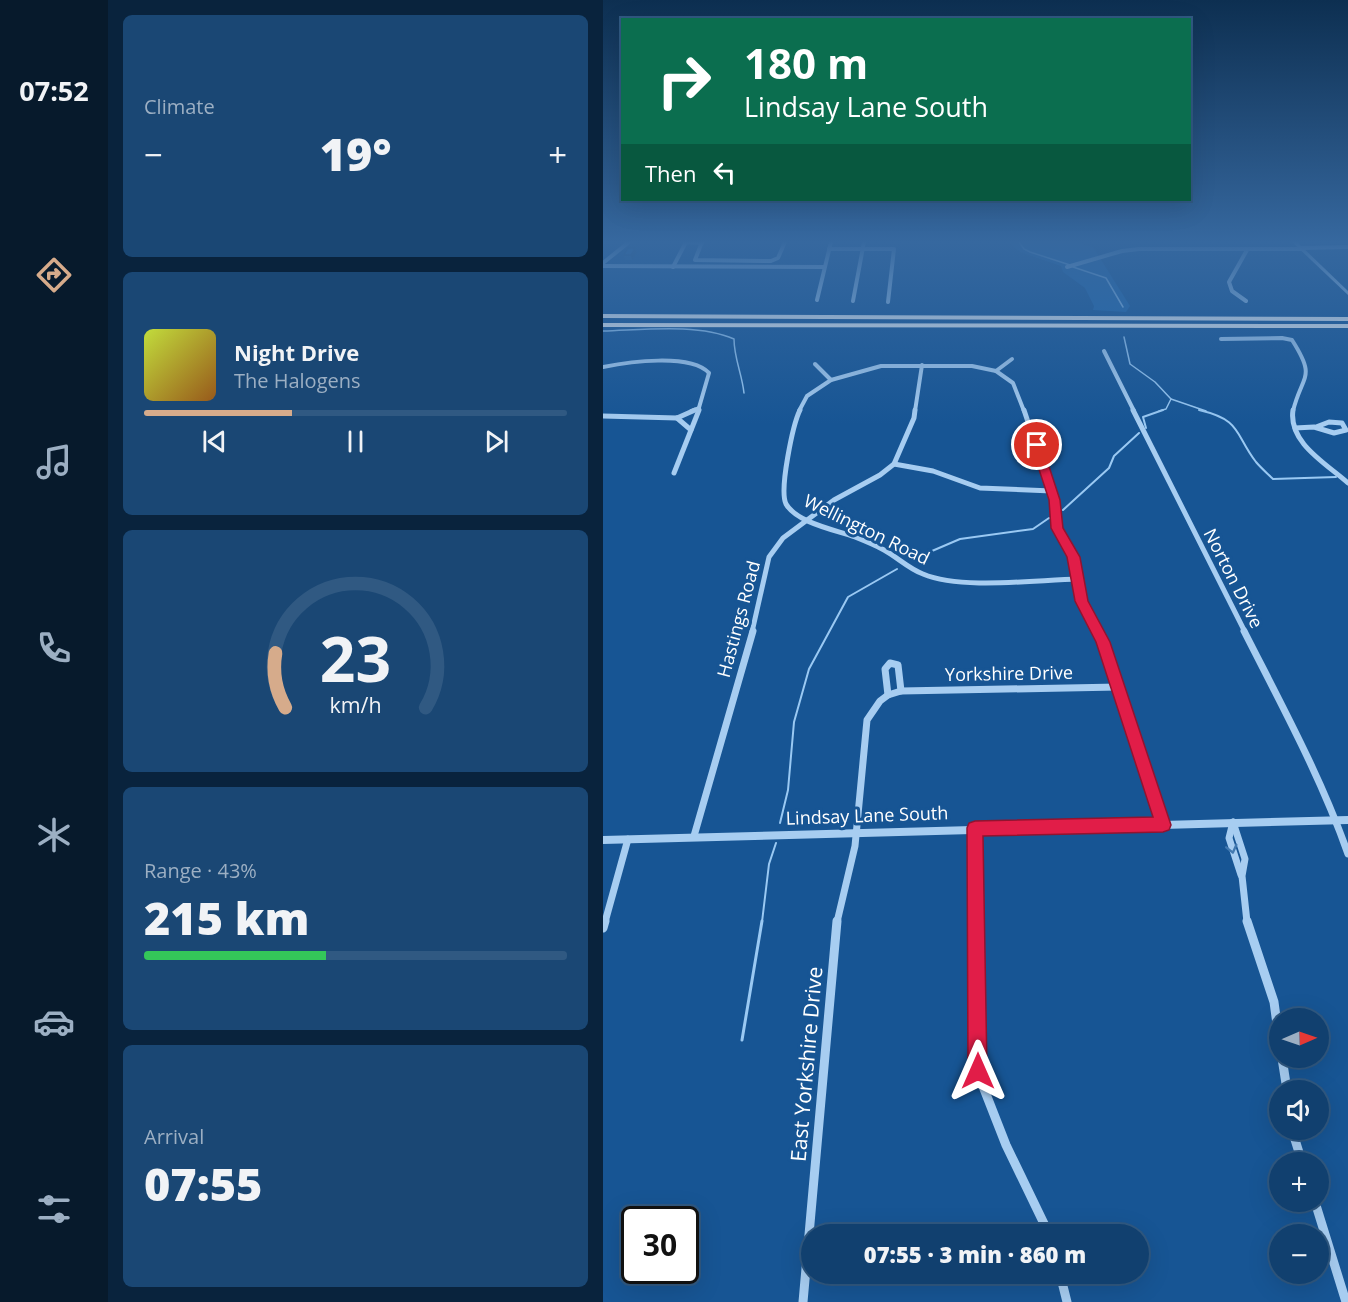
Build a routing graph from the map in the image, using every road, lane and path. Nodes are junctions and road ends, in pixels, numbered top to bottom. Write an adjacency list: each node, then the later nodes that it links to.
1 (603, 316): 2 (highway)
2 (1348, 319)
3 (603, 325): 4 (highway)
4 (1348, 326)
5 (1221, 339): 16 (street)
6 (1104, 351): 28 (street, Norton Drive)
7 (1012, 359): 11 (street)
8 (815, 364): 12 (street)
9 (922, 365): 11 (street, Wellington Road); 12 (street, Wellington Road); 19 (street)
10 (603, 367): 13 (street)
11 (996, 371): 22 (street)
12 (831, 380): 23 (street, Wellington Road)
13 (700, 408): 15 (street); 18 (street)
14 (603, 416): 15 (street)
15 (677, 418): 18 (street)
16 (1295, 428): 17 (street); 21 (street)
17 (1315, 428): 17 (street)
18 (691, 430): 20 (street)
19 (894, 464): 22 (street); 23 (street, Hastings Road)
20 (674, 473)
21 (1348, 483)
22 (1052, 491): 24 (street)
23 (807, 520): 24 (street, Wellington Road); 34 (street, Hastings Road)
24 (1078, 579): 25 (street)
25 (1118, 687): 26 (street, Yorkshire Drive); 31 (street)
26 (901, 691): 27 (street, Yorkshire Drive); 27 (street)
27 (888, 695): 33 (street)
28 (1336, 820): 29 (street, Lindsay Lane South); 30 (street, Lindsay Lane South); 37 (street, Norton Drive)
29 (1348, 820)
30 (1233, 822): 31 (street, Lindsay Lane South); 39 (street)
31 (1163, 825): 32 (street, Lindsay Lane South)
32 (975, 828): 33 (street, Lindsay Lane South); 41 (street)
33 (856, 831): 34 (street, Lindsay Lane South); 43 (street, East Yorkshire Drive)
34 (694, 836): 35 (street, Lindsay Lane South)
35 (628, 839): 36 (street, Lindsay Lane South); 38 (street)
36 (603, 840)
37 (1348, 854)
38 (603, 928)
39 (1275, 1008)
40 (1318, 1212): 45 (street)
41 (1044, 1224)
42 (1062, 1284): 44 (street)
43 (803, 1302)
44 (1067, 1302)
45 (1346, 1302)

